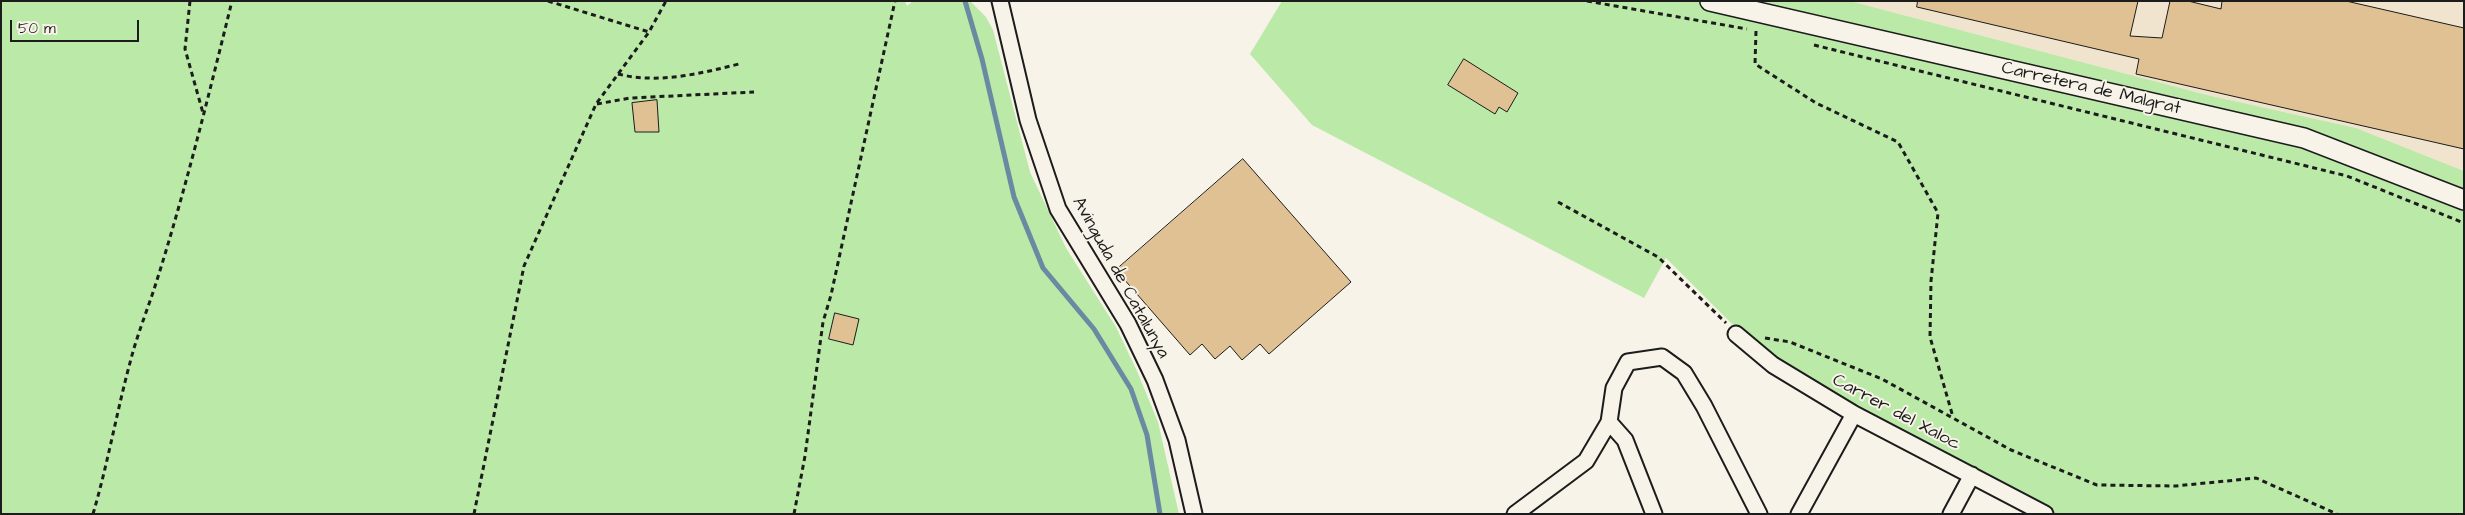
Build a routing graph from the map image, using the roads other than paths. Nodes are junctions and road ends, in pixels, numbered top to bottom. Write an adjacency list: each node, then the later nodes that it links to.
1 (1000, 1): 9 (street, Avinguda de Catalunya)
2 (1710, 1): 3 (street, Carretera de Malgrat)
3 (2464, 200)
4 (1736, 334): 5 (street, Carrer del Xaloc)
5 (1854, 414): 7 (street, Carrer del Xaloc); 13 (street)
6 (1609, 422): 8 (street); 11 (street); 12 (street)
7 (1972, 475): 14 (street); 15 (street, Carrer del Xaloc)
8 (1535, 508): 10 (street)
9 (1194, 514)
10 (1515, 514)
11 (1654, 514)
12 (1760, 514)
13 (1799, 514)
14 (1952, 514)
15 (2045, 514)

